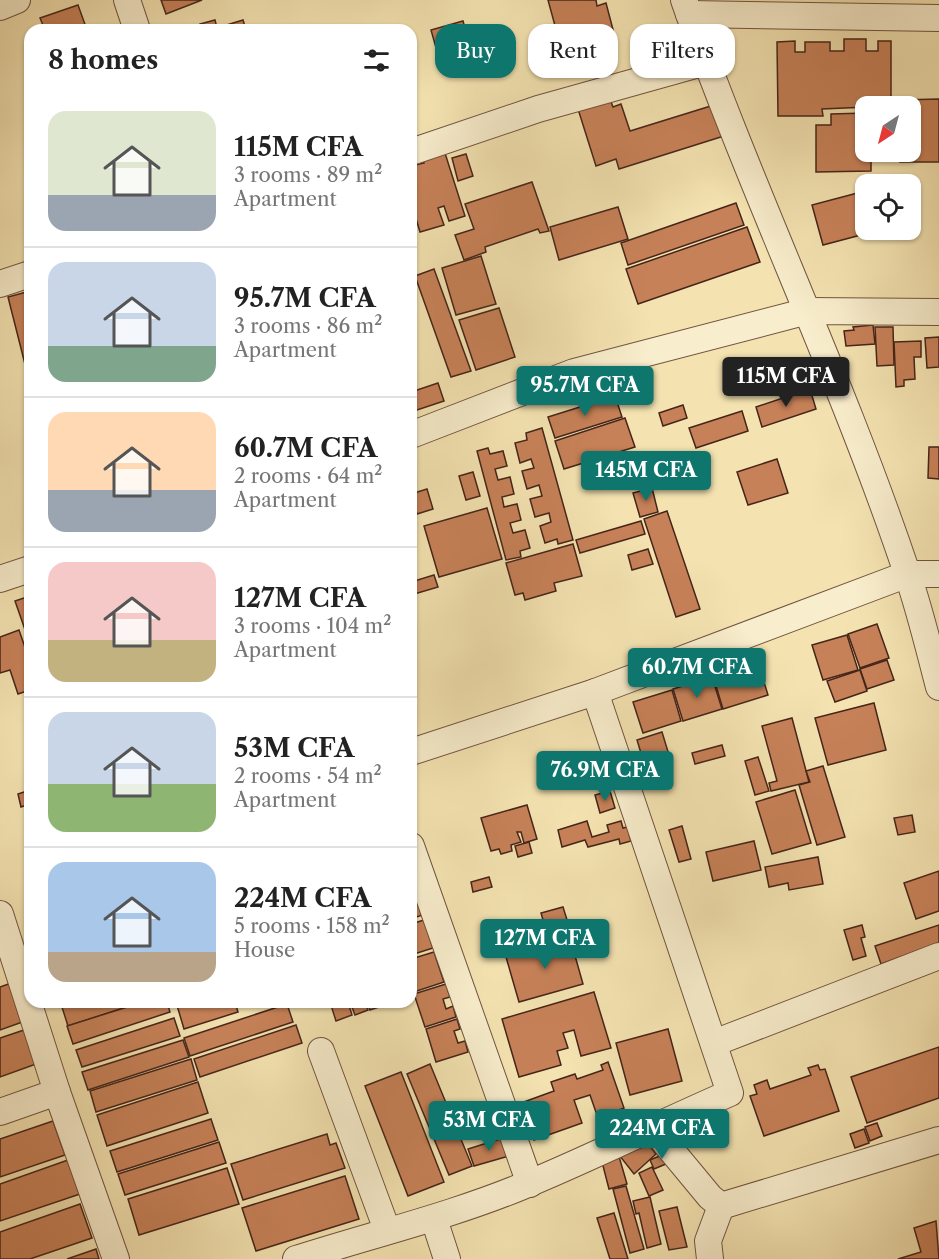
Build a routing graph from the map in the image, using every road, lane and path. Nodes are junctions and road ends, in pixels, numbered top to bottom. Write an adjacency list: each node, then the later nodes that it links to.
1 (17, 0): 3 (street)
2 (127, 0): 6 (street)
3 (0, 7)
4 (686, 7): 5 (street); 7 (street)
5 (939, 18)
6 (135, 24)
7 (692, 24)
8 (649, 78): 10 (street)
9 (713, 78): 13 (street)
10 (417, 150)
11 (24, 276): 12 (street)
12 (0, 284)
13 (808, 311): 14 (street); 15 (street); 17 (street)
14 (939, 312)
15 (417, 433)
16 (24, 571): 19 (street)
17 (908, 574): 18 (street); 20 (street); 21 (street)
18 (939, 574)
19 (0, 579)
20 (939, 687)
21 (595, 692): 22 (street); 28 (street)
22 (417, 750)
23 (417, 863): 34 (street)
24 (0, 914): 26 (street)
25 (939, 956): 28 (street)
26 (24, 989)
27 (30, 1008): 30 (street)
28 (714, 1043): 32 (street)
29 (321, 1051): 37 (street)
30 (57, 1092): 31 (street); 38 (street)
31 (0, 1112)
32 (652, 1127): 34 (street); 35 (street)
33 (939, 1140): 35 (street)
34 (530, 1184): 36 (street)
35 (721, 1206): 41 (street)
36 (434, 1219): 37 (street); 40 (street)
37 (387, 1230): 39 (street)
38 (116, 1259)
39 (296, 1259)
40 (447, 1259)
41 (710, 1259)

